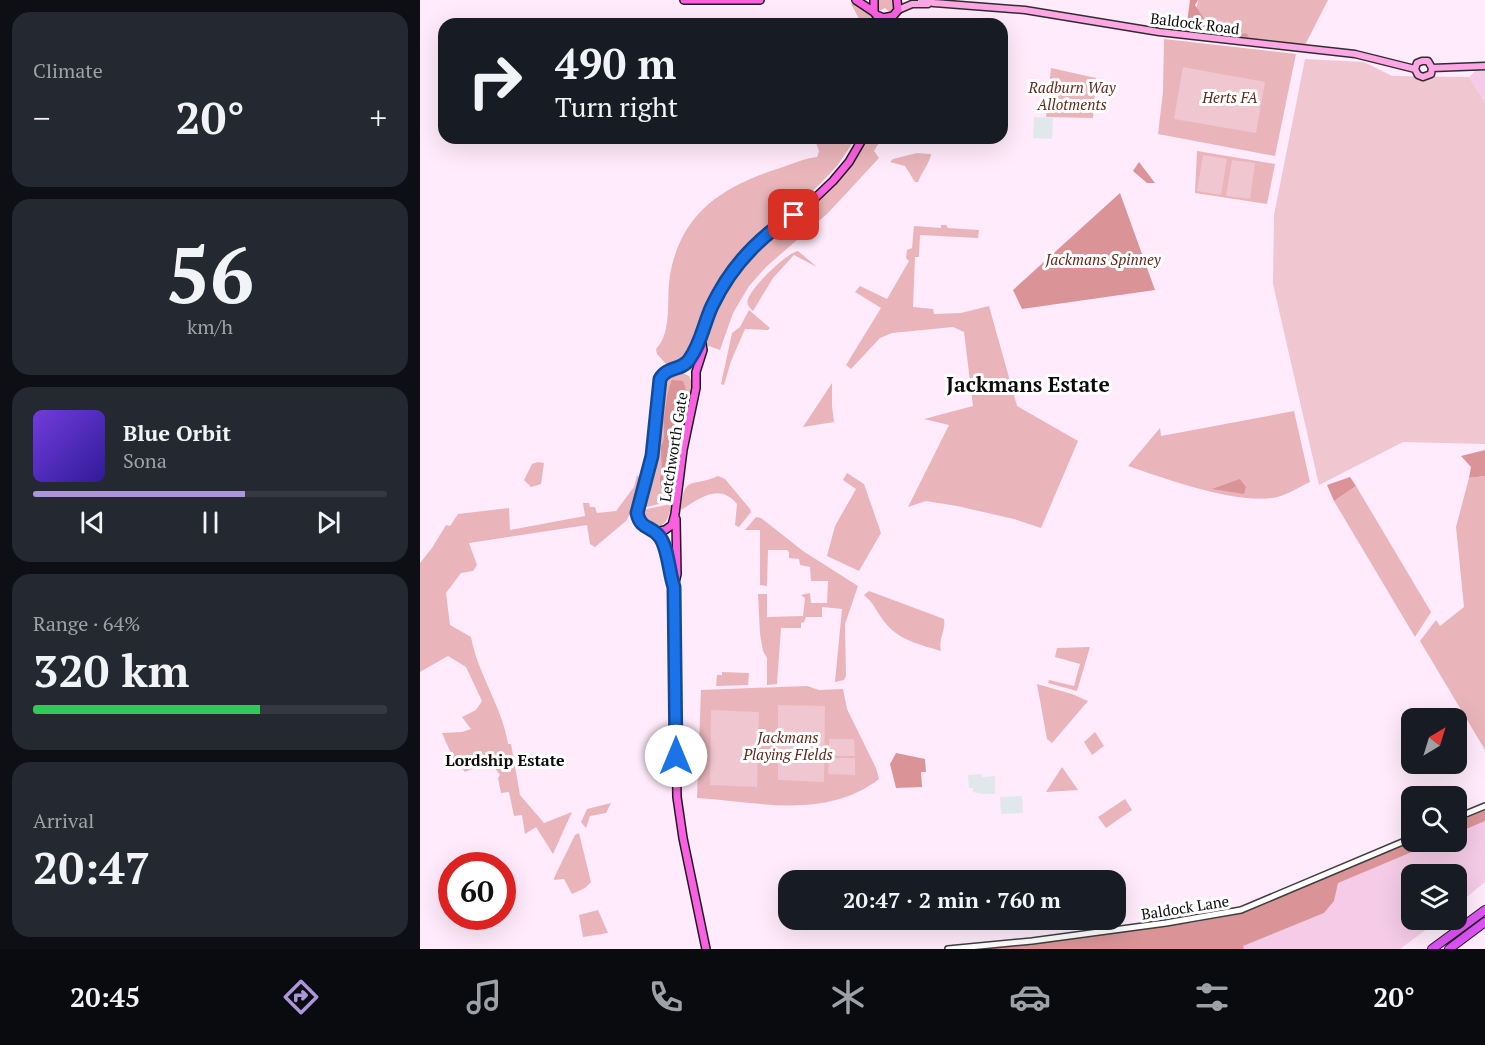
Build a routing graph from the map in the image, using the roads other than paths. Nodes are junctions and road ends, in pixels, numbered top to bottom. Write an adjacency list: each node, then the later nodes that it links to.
1 (684, 0): 2 (main road)
2 (760, 0)
3 (856, 0): 9 (main road)
4 (874, 0): 9 (main road)
5 (897, 0): 8 (main road)
6 (921, 0): 7 (main road, Baldock Road)
7 (934, 3): 8 (main road, Baldock Road); 14 (main road, Baldock Road)
8 (897, 11): 9 (main road); 11 (main road)
9 (876, 14): 10 (main road)
10 (879, 18)
11 (895, 18)
12 (1485, 66): 13 (main road)
13 (1432, 68): 14 (main road); 14 (main road)
14 (1415, 69)
15 (860, 144): 16 (main road)
16 (701, 338): 17 (main road); 18 (main road)
17 (680, 367): 18 (main road, Letchworth Gate); 20 (main road, Letchworth Gate)
18 (696, 377): 19 (main road, Letchworth Gate)
19 (675, 514): 20 (main road, Letchworth Gate); 21 (main road, Letchworth Gate)
20 (655, 532): 21 (main road, Letchworth Gate)
21 (674, 587): 27 (main road, Letchworth Gate)
22 (1485, 806): 23 (street)
23 (1467, 813)
24 (1401, 843): 28 (street, Baldock Lane)
25 (1485, 910): 29 (highway)
26 (1485, 922): 30 (highway)
27 (704, 949)
28 (948, 949)
29 (1432, 949)
30 (1449, 949)

